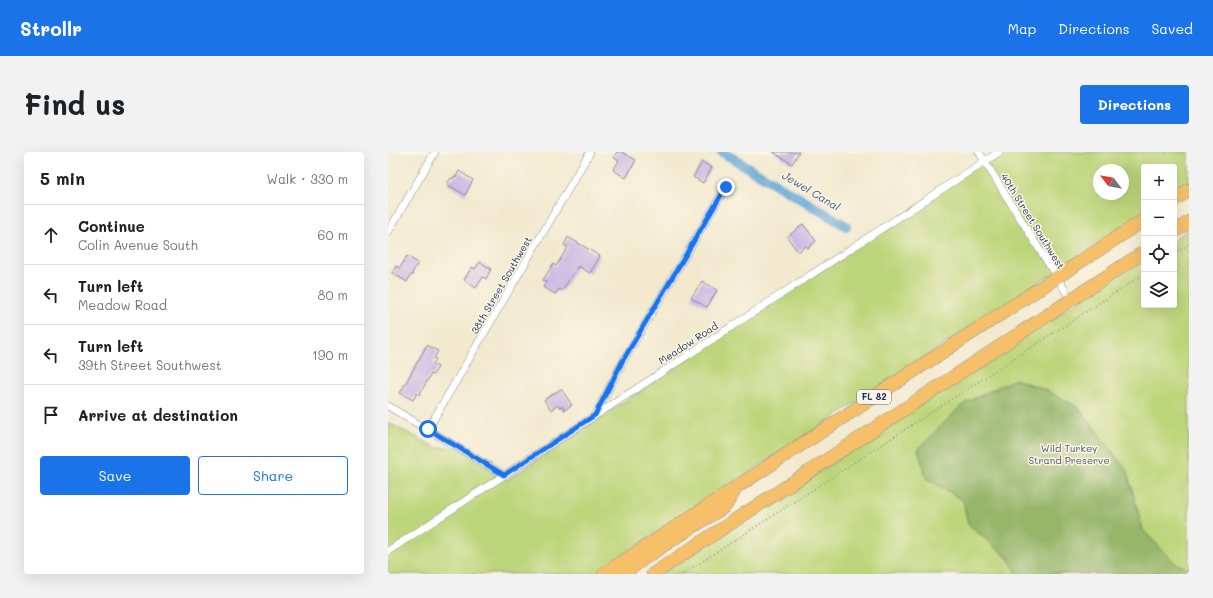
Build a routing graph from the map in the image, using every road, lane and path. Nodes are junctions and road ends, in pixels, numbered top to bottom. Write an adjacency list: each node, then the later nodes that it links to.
1 (435, 152): 12 (street)
2 (590, 152): 21 (street, 38th Street Southwest)
3 (979, 152): 5 (street, 40th Street Southwest)
4 (999, 152): 5 (street, Meadow Road)
5 (985, 162): 17 (street, 40th Street Southwest); 20 (street, Meadow Road)
6 (726, 187): 20 (street)
7 (1189, 190): 8 (highway)
8 (1177, 198)
9 (1141, 222): 17 (highway, FL 82)
10 (1189, 222): 11 (highway)
11 (1177, 230)
12 (388, 232)
13 (1189, 244): 14 (path)
14 (1177, 252)
15 (1141, 254): 18 (highway, FL 82)
16 (1141, 276): 28 (path)
17 (1057, 277): 18 (street, 40th Street Southwest); 23 (highway, FL 82)
18 (1071, 300): 27 (highway, FL 82)
19 (388, 406): 21 (street)
20 (595, 415): 22 (street, Meadow Road)
21 (428, 429): 22 (street)
22 (504, 475): 24 (street, Meadow Road)
23 (738, 486): 25 (highway, FL 82); 26 (highway)
24 (388, 551)
25 (604, 574)
26 (623, 574)
27 (653, 574)
28 (683, 574)

